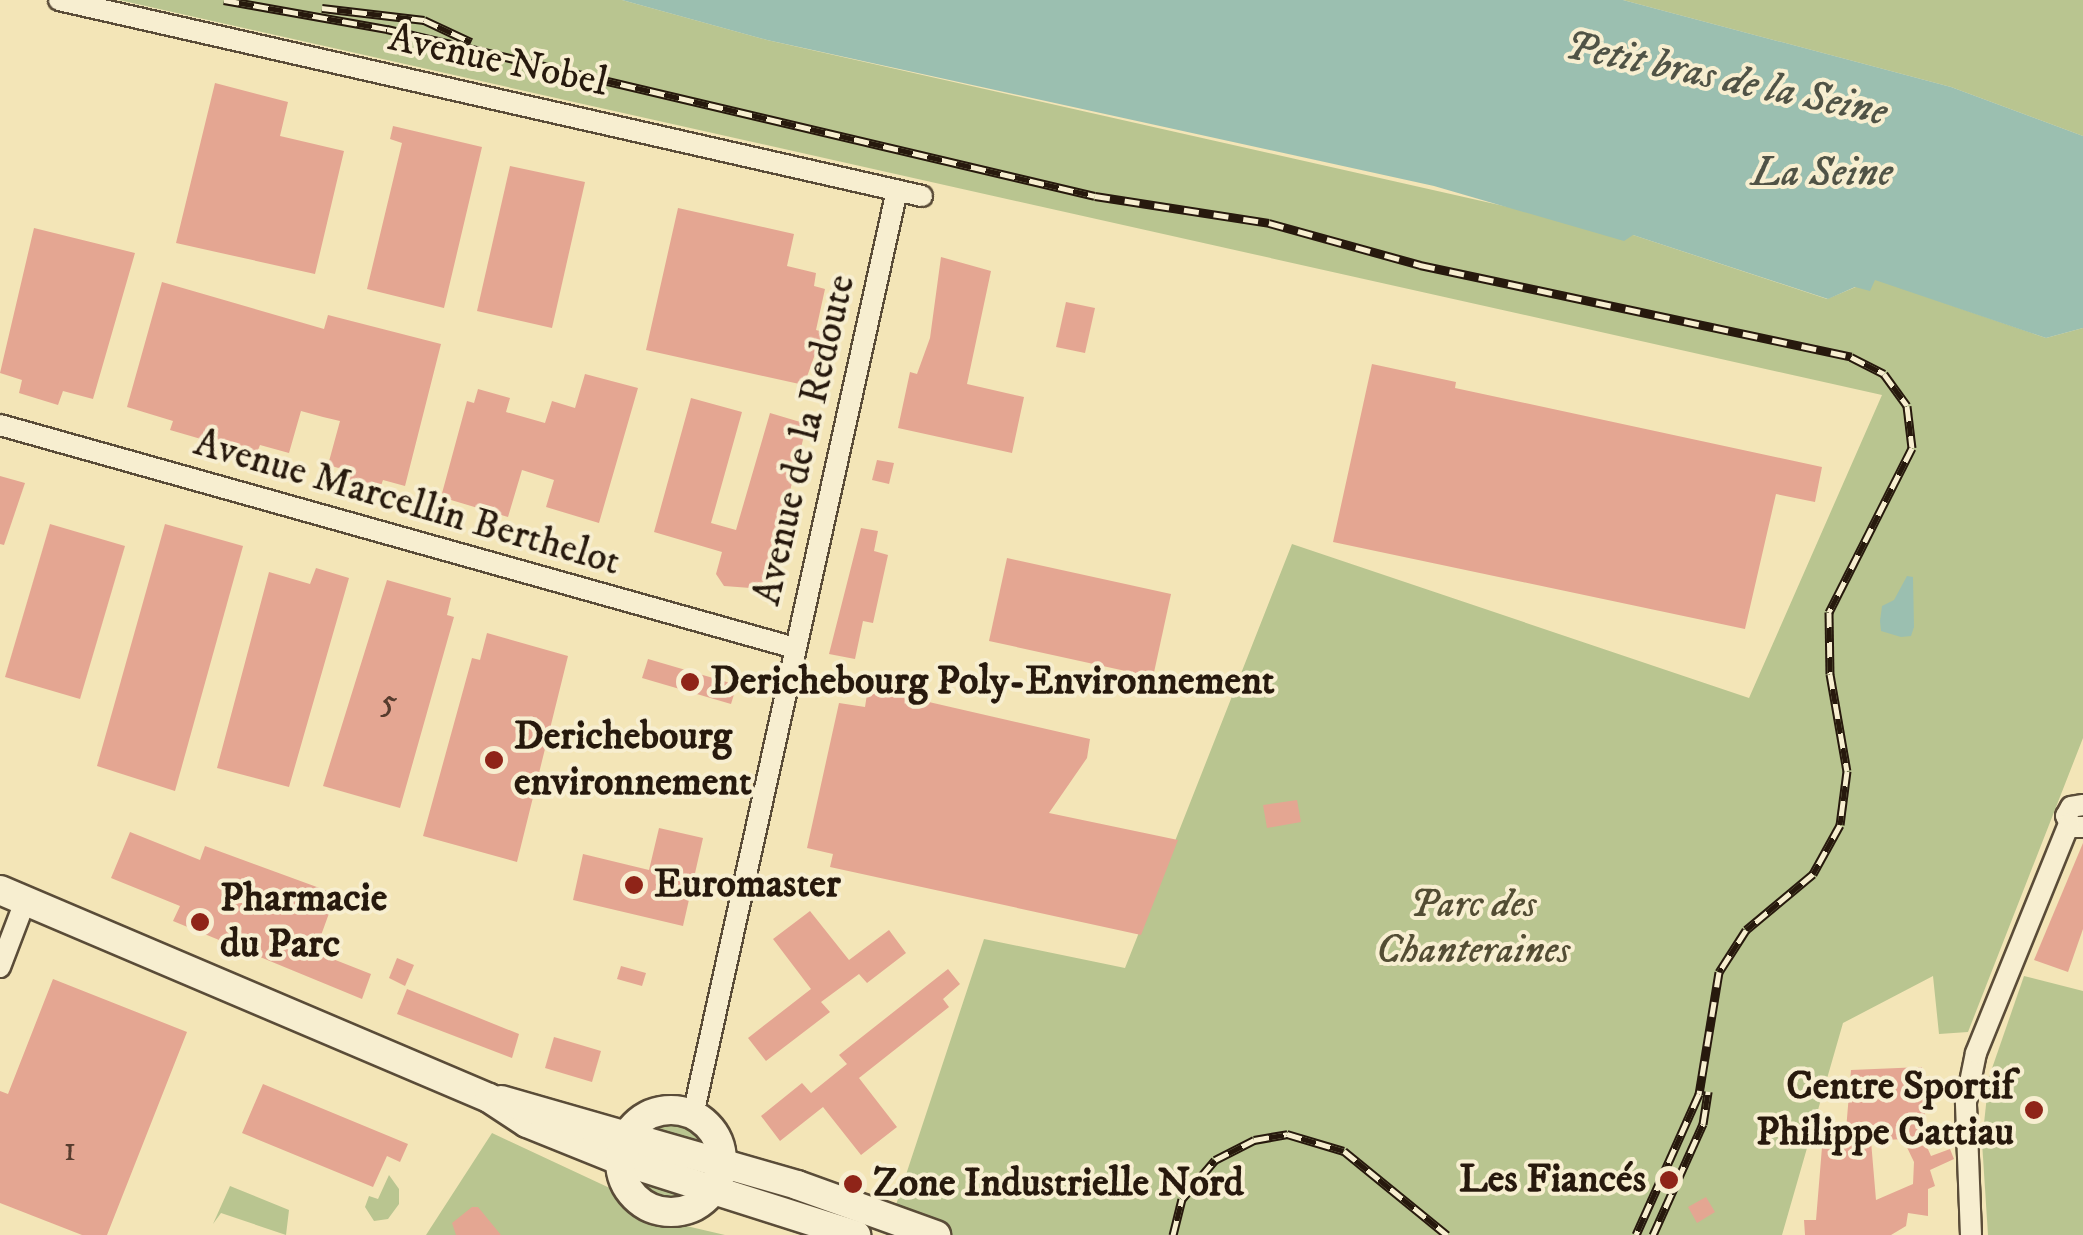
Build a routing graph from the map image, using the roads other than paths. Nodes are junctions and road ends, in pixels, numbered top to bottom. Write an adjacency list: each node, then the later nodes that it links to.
1 (58, 0): 2 (street, Avenue Nobel)
2 (898, 190): 3 (street, Avenue Nobel); 5 (street, Avenue de la Redoute)
3 (922, 196)
4 (0, 424): 5 (street, Avenue Marcellin Berthelot)
5 (795, 648): 10 (street, Avenue de la Redoute)
6 (2082, 804): 7 (street)
7 (2076, 826): 15 (street)
8 (13, 894): 9 (street); 11 (main road)
9 (0, 967)
10 (694, 1115): 11 (main road); 12 (main road)
11 (623, 1147): 12 (main road); 12 (main road)
12 (718, 1175): 13 (main road); 14 (main road)
13 (856, 1235)
14 (936, 1235)
15 (1971, 1235)

